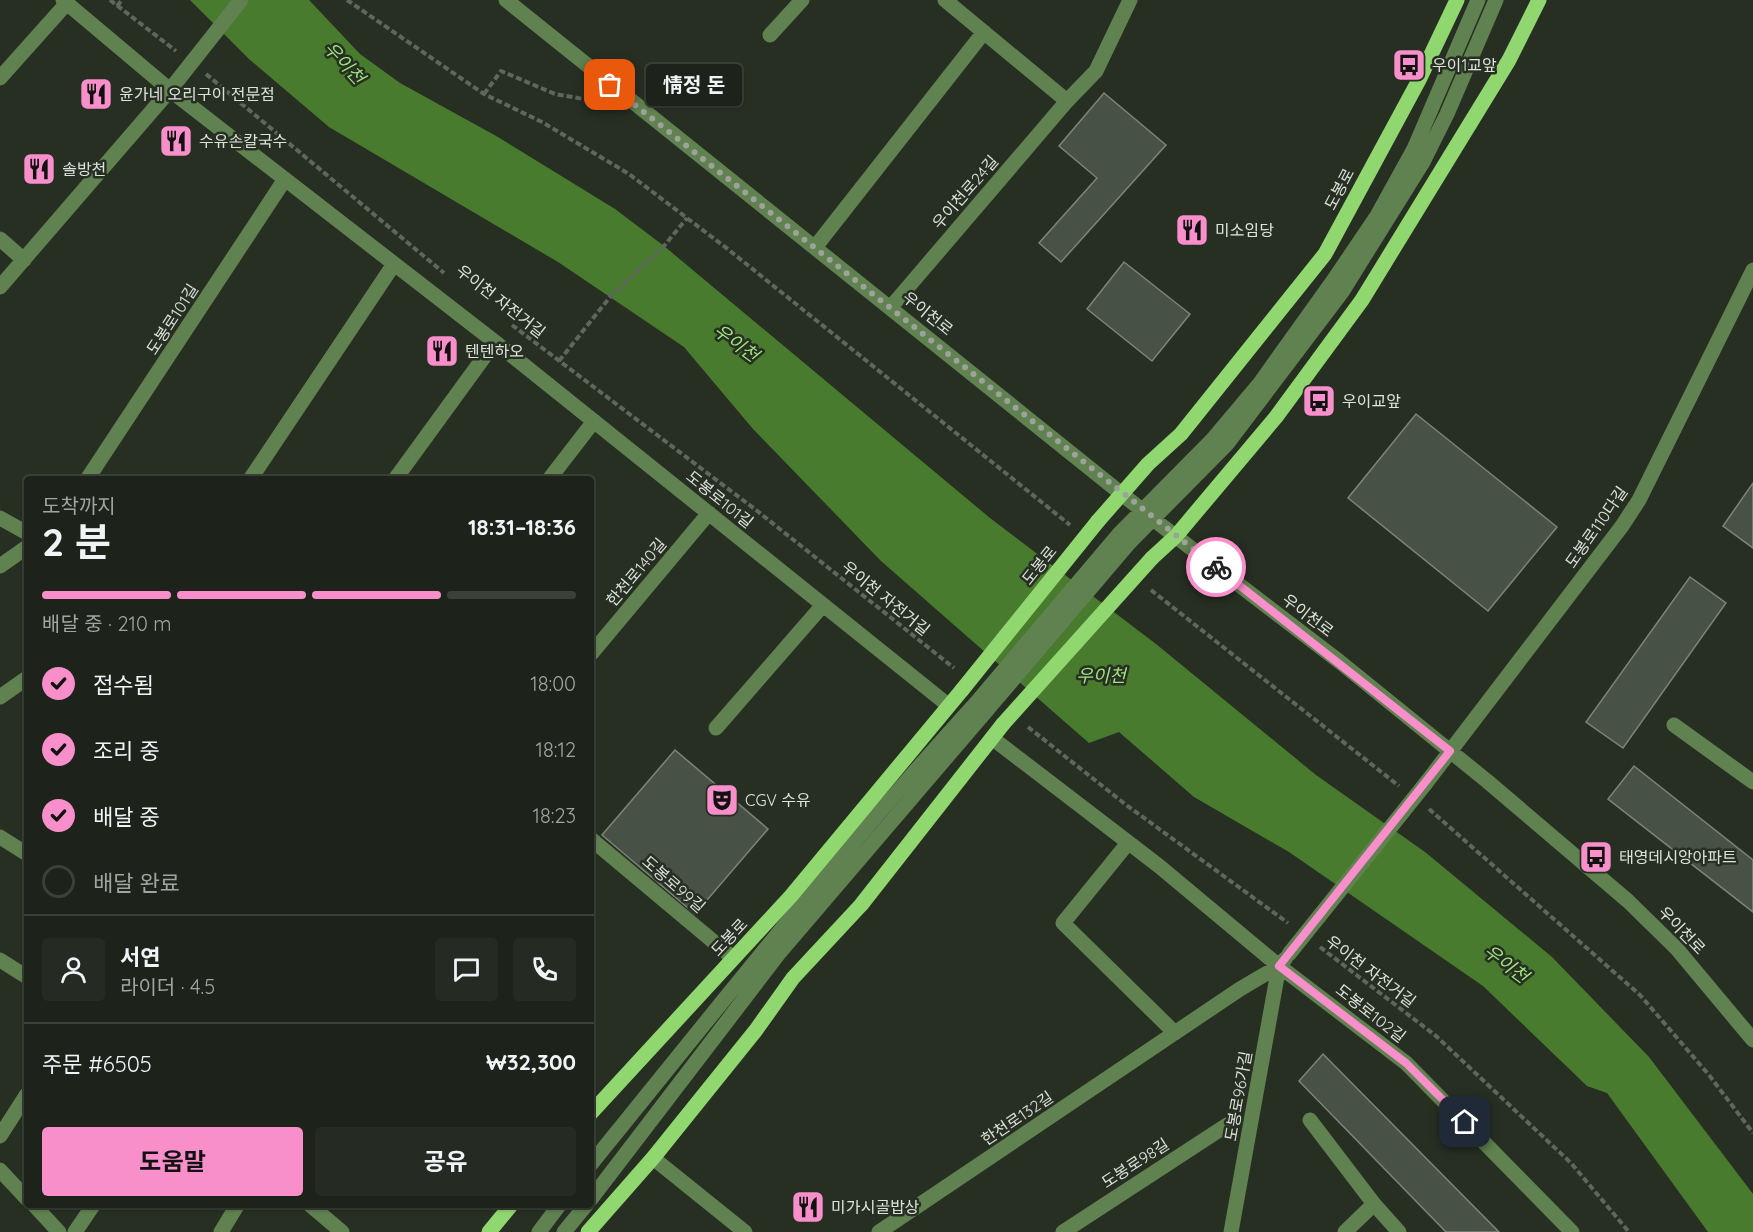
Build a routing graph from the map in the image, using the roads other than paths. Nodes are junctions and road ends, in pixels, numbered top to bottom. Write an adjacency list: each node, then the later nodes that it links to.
1 (241, 0): 14 (street, bridge)
2 (506, 0): 18 (street, 우이천로)
3 (802, 0): 12 (street)
4 (945, 0): 11 (street)
5 (1130, 0): 15 (street, 우이천로24길)
6 (1457, 0): 30 (main road, 도봉로)
7 (1478, 0): 32 (street)
8 (1496, 0): 32 (street)
9 (1539, 0): 35 (main road)
10 (65, 2): 13 (street, 도봉로101길); 14 (street, 도봉로101길)
11 (984, 33): 15 (street); 18 (street)
12 (770, 35)
13 (0, 78)
14 (170, 90): 16 (street, 도봉로101길); 19 (street)
15 (1067, 101): 23 (street, 우이천로24길)
16 (285, 179): 20 (street, 도봉로101길); 26 (street, 도봉로101길)
17 (0, 239): 19 (street)
18 (816, 246): 23 (street, 우이천로)
19 (24, 260): 22 (street)
20 (394, 264): 24 (street, 도봉로101길); 27 (street)
21 (1753, 270): 47 (street, 도봉로110다길)
22 (0, 287)
23 (891, 307): 30 (street, 우이천로)
24 (495, 342): 25 (street, 도봉로101길); 28 (street)
25 (594, 421): 29 (street); 31 (street, 도봉로101길)
26 (89, 476)
27 (252, 476)
28 (397, 476)
29 (552, 476)
30 (1121, 492): 32 (street, 우이천로); 42 (main road, 도봉로, bridge)
31 (709, 513): 38 (street, 도봉로101길); 39 (street, 한천로140길)
32 (1148, 515): 35 (street, 우이천로); 43 (street, bridge)
33 (0, 518): 34 (street)
34 (24, 531)
35 (1176, 536): 46 (main road, bridge); 47 (street, 우이천로)
36 (24, 549): 37 (street)
37 (0, 566)
38 (823, 605): 42 (street, 도봉로101길); 45 (street)
39 (594, 650)
40 (24, 680): 41 (street)
41 (0, 697)
42 (948, 705): 53 (main road, 도봉로)
43 (981, 706): 65 (street); 67 (street)
44 (1674, 725): 48 (street)
45 (716, 728)
46 (992, 738): 51 (street, 도봉로102길); 64 (main road)
47 (1450, 751): 55 (street, 도봉로110다길, bridge); 58 (street, 우이천로)
48 (1753, 782)
49 (0, 837): 52 (street)
50 (594, 842): 53 (street, 도봉로99길)
51 (1128, 843): 55 (street, 도봉로102길); 57 (street)
52 (24, 852)
53 (733, 958): 60 (main road, 도봉로)
54 (0, 960): 56 (street)
55 (1279, 966): 57 (street, 한천로132길); 88 (street, 도봉로96가길); 91 (street, 도봉로102길)
56 (24, 975)
57 (1174, 1033): 86 (street, 한천로132길)
58 (1753, 1040)
59 (24, 1099): 63 (street)
60 (594, 1110)
61 (1310, 1120): 69 (street)
62 (1227, 1125): 87 (street, 도봉로98길)
63 (0, 1136)
64 (653, 1158): 84 (main road); 85 (street)
65 (594, 1160)
66 (0, 1170): 68 (street)
67 (594, 1195)
68 (24, 1196)
69 (1374, 1204): 89 (street); 90 (street)
70 (37, 1208): 77 (street)
71 (91, 1208): 78 (street)
72 (236, 1208): 79 (street)
73 (314, 1208): 80 (street)
74 (509, 1208): 81 (main road)
75 (557, 1208): 82 (street)
76 (584, 1208): 83 (street)
77 (59, 1232)
78 (75, 1232)
79 (221, 1232)
80 (342, 1232)
81 (489, 1232)
82 (539, 1232)
83 (564, 1232)
84 (588, 1232)
85 (745, 1232)
86 (879, 1232)
87 (1063, 1232)
88 (1231, 1232)
89 (1345, 1232)
90 (1399, 1232)
91 (1572, 1232)

